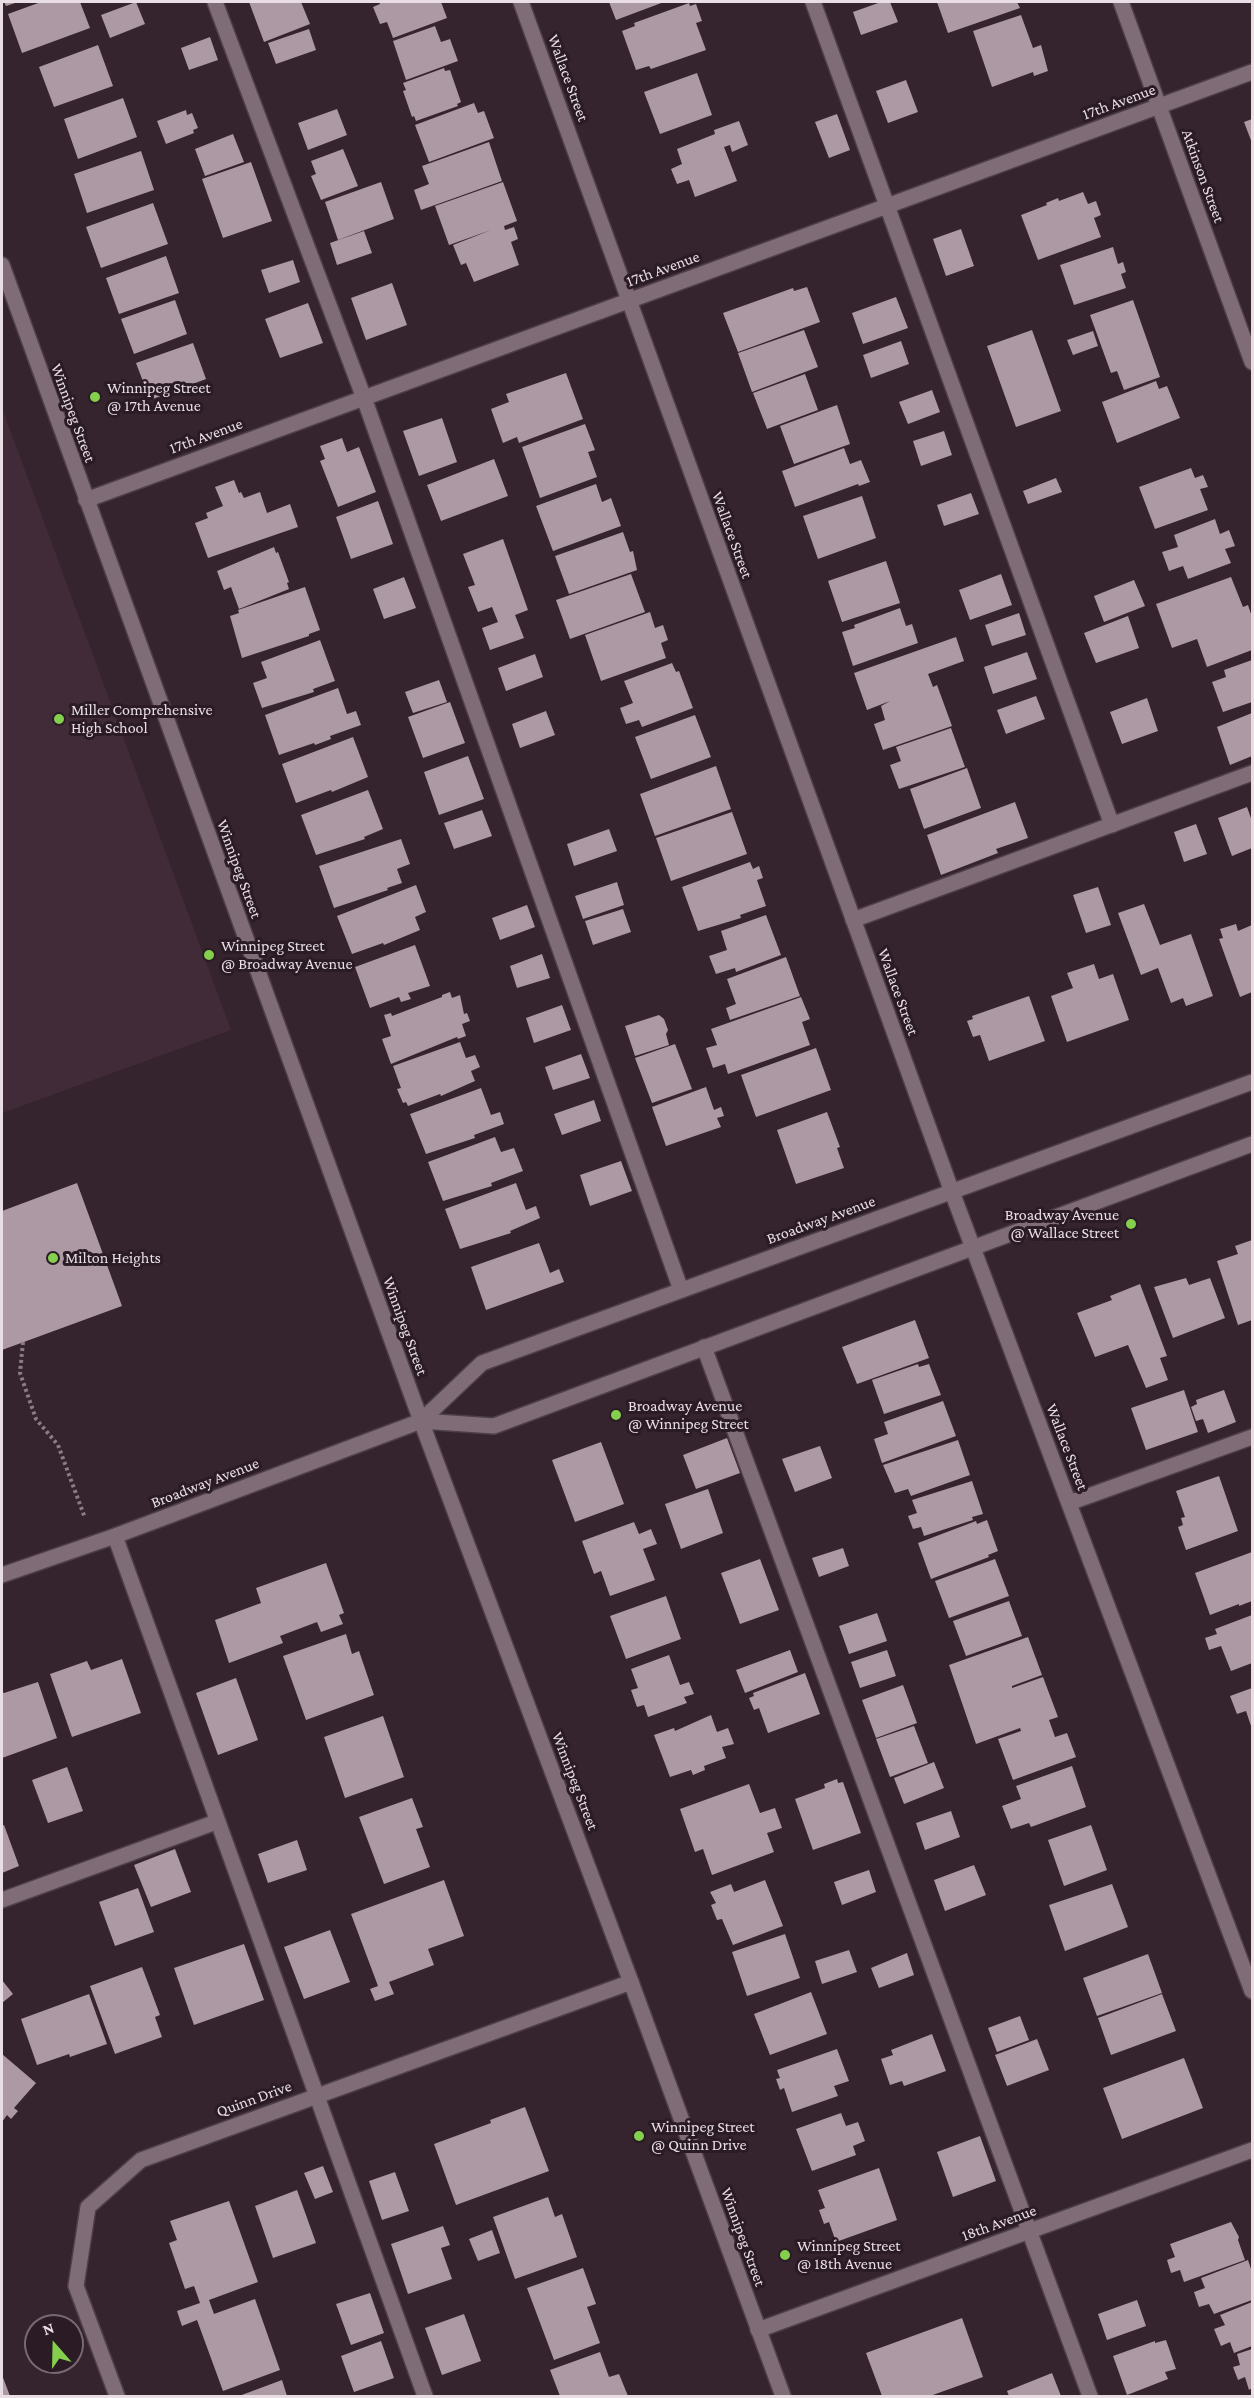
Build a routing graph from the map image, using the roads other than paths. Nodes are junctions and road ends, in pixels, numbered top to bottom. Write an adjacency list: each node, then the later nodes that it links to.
1 (215, 2): 11 (street)
2 (521, 2): 9 (street, Wallace Street)
3 (813, 2): 7 (street)
4 (1121, 2): 6 (street, Atkinson Street)
5 (1252, 72): 6 (street, 17th Avenue)
6 (1158, 106): 7 (street, 17th Avenue); 10 (street, Atkinson Street)
7 (888, 206): 9 (street, 17th Avenue); 14 (street)
8 (2, 265): 12 (street, Winnipeg Street)
9 (628, 301): 11 (street, 17th Avenue); 15 (street, Wallace Street)
10 (1252, 362)
11 (364, 398): 12 (street, 17th Avenue); 20 (street)
12 (86, 500): 22 (street, Winnipeg Street)
13 (1252, 773): 14 (street)
14 (1112, 825): 15 (street)
15 (853, 920): 18 (street, Wallace Street)
16 (1252, 1082): 18 (street, Broadway Avenue)
17 (1252, 1144): 19 (street, Broadway Avenue)
18 (952, 1192): 19 (street, Wallace Street); 20 (street, Broadway Avenue)
19 (973, 1247): 21 (street, Broadway Avenue); 24 (street, Wallace Street)
20 (681, 1290): 22 (street, Broadway Avenue)
21 (704, 1347): 22 (street, Broadway Avenue); 33 (street)
22 (420, 1421): 25 (street, Broadway Avenue); 29 (street, Winnipeg Street)
23 (1252, 1437): 24 (street)
24 (1069, 1503): 30 (street, Wallace Street)
25 (115, 1536): 26 (street, Broadway Avenue); 27 (street)
26 (2, 1575)
27 (216, 1822): 28 (street); 31 (street)
28 (2, 1900)
29 (631, 1982): 31 (street, Quinn Drive); 34 (street, Winnipeg Street)
30 (1252, 1991)
31 (316, 2096): 35 (street, Quinn Drive); 36 (street)
32 (1252, 2150): 33 (street, 18th Avenue)
33 (1030, 2231): 34 (street, 18th Avenue); 38 (street)
34 (758, 2330): 37 (street, Winnipeg Street)
35 (117, 2397)
36 (425, 2397)
37 (783, 2397)
38 (1090, 2397)

